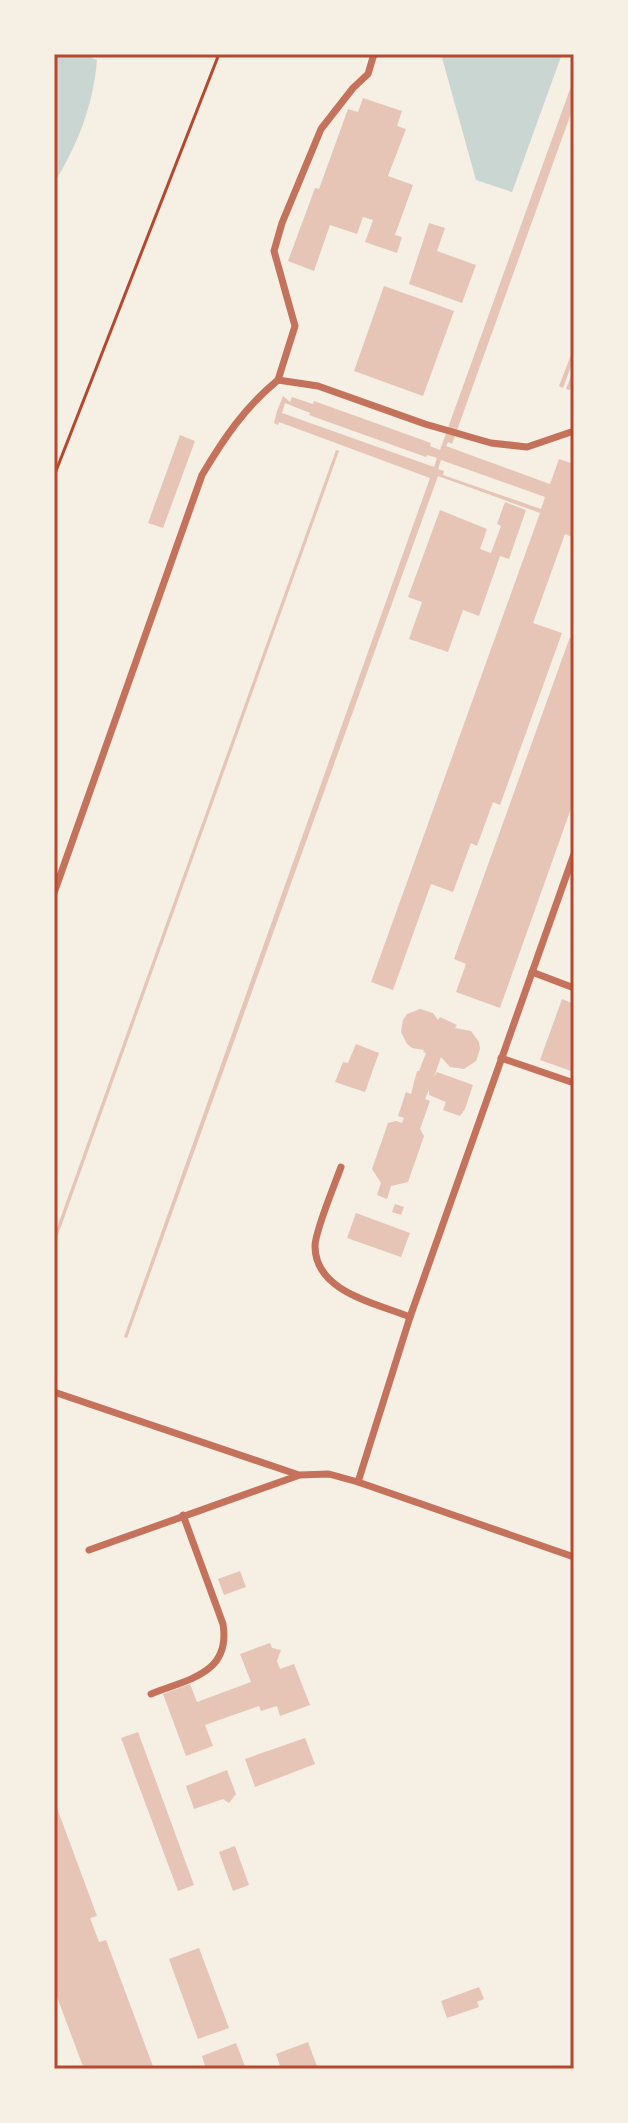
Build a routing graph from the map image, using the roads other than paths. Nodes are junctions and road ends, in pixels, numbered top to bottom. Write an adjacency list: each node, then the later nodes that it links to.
1 (374, 54): 2 (street)
2 (278, 380): 3 (street); 5 (street)
3 (574, 431)
4 (574, 854): 6 (street)
5 (54, 893)
6 (532, 972): 7 (street); 8 (street)
7 (574, 988)
8 (501, 1058): 9 (street); 11 (street)
9 (574, 1083)
10 (341, 1167): 11 (street)
11 (410, 1317): 14 (street)
12 (54, 1392): 13 (street)
13 (299, 1475): 14 (street); 15 (street)
14 (358, 1482): 17 (street)
15 (183, 1515): 16 (street); 18 (street)
16 (89, 1550)
17 (574, 1557)
18 (151, 1694)

